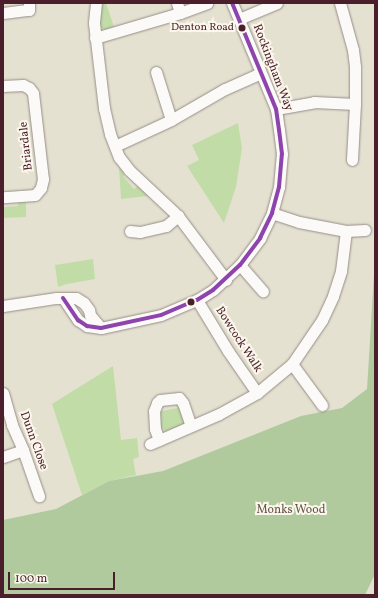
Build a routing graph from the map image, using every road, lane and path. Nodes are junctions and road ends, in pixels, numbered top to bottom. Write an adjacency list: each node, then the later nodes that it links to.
1 (29, 3): 8 (street)
2 (96, 3): 10 (street)
3 (207, 3): 7 (street)
4 (232, 3): 9 (street, Rockingham Way)
5 (277, 3): 9 (street)
6 (340, 3): 14 (street)
7 (178, 8): 10 (street)
8 (3, 13)
9 (239, 19): 12 (street, Rockingham Way)
10 (95, 38): 17 (street)
11 (156, 72): 16 (street)
12 (261, 73): 15 (street, Rockingham Way); 16 (street)
13 (3, 86): 19 (street, Briardale)
14 (355, 104): 15 (street); 18 (street)
15 (276, 109): 20 (street, Rockingham Way)
16 (171, 120): 17 (street)
17 (115, 146): 21 (street)
18 (352, 160)
19 (3, 197)
20 (272, 213): 24 (street); 25 (street, Rockingham Way)
21 (178, 216): 23 (street); 26 (street)
22 (365, 230): 24 (street)
23 (130, 231)
24 (346, 231): 30 (street)
25 (240, 265): 26 (street, Rockingham Way); 27 (street)
26 (226, 280): 28 (street, Rockingham Way)
27 (263, 291)
28 (197, 300): 29 (street, Rockingham Way); 32 (street, Bowcock Walk)
29 (3, 306)
30 (292, 364): 32 (street); 33 (street)
31 (3, 393): 35 (street, Dunn Close)
32 (257, 393): 34 (street)
33 (322, 405)
34 (191, 426): 34 (street)
35 (23, 450): 36 (street); 37 (street, Dunn Close)
36 (3, 457)
37 (39, 496)

